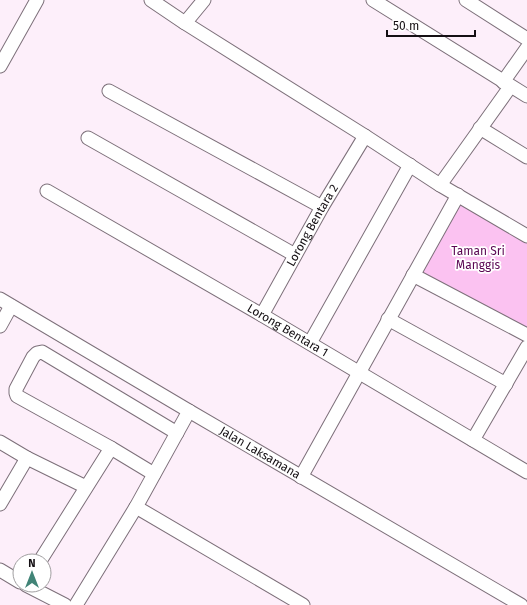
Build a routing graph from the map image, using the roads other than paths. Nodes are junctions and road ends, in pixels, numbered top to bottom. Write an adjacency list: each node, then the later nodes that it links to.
1 (37, 0): 9 (street)
2 (151, 0): 6 (street)
3 (204, 0): 6 (street)
4 (466, 0): 7 (street)
5 (376, 1): 10 (street)
6 (185, 23): 14 (street)
7 (527, 39)
8 (527, 48): 10 (street)
9 (0, 66)
10 (507, 84): 12 (street); 13 (street)
11 (109, 91): 21 (street)
12 (527, 96)
13 (480, 128): 16 (street); 18 (street)
14 (365, 136): 17 (street); 21 (street, Lorong Bentara 2)
15 (88, 138): 23 (street)
16 (527, 157)
17 (410, 165): 18 (street); 31 (street)
18 (440, 184): 20 (street)
19 (47, 190): 27 (street, Lorong Bentara 1)
20 (458, 195): 22 (street); 24 (street)
21 (322, 207): 23 (street, Lorong Bentara 2)
22 (527, 236)
23 (295, 255): 27 (street, Lorong Bentara 2)
24 (413, 275): 28 (street); 30 (street)
25 (0, 299): 26 (street, Jalan Laksamana)
26 (12, 306): 29 (street); 35 (street, Jalan Laksamana)
27 (262, 315): 31 (street, Lorong Bentara 1)
28 (388, 320): 33 (street); 34 (street)
29 (0, 326)
30 (527, 335)
31 (310, 343): 33 (street, Lorong Bentara 1)
32 (527, 346): 34 (street)
33 (358, 373): 37 (street, Lorong Bentara 1); 43 (street)
34 (506, 384): 37 (street)
35 (189, 412): 36 (street); 43 (street, Jalan Laksamana)
36 (176, 433): 39 (street); 42 (street)
37 (473, 440): 41 (street, Lorong Bentara 1)
38 (0, 442): 40 (street)
39 (111, 448): 42 (street); 44 (street)
40 (27, 458): 44 (street); 45 (street)
41 (526, 468)
42 (154, 474): 46 (street)
43 (300, 477): 54 (street, Jalan Laksamana)
44 (86, 487): 47 (street)
45 (0, 504)
46 (136, 507): 52 (street); 53 (street)
47 (45, 553)
48 (0, 570): 49 (street)
49 (12, 577)
50 (42, 593): 51 (street)
51 (65, 605)
52 (76, 605)
53 (303, 605)
54 (521, 605)

